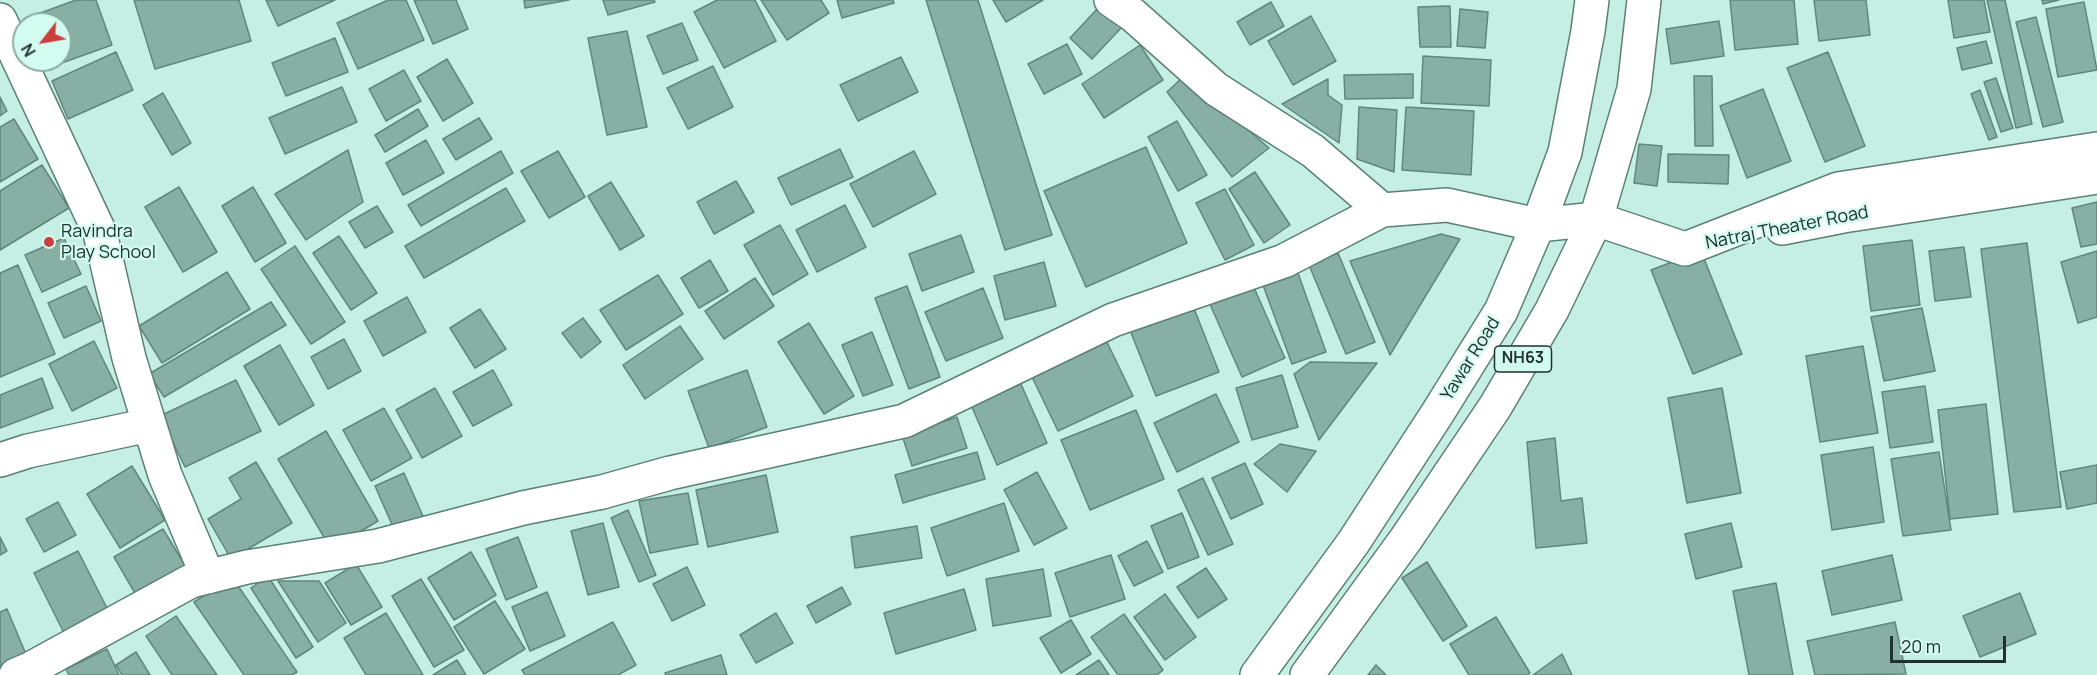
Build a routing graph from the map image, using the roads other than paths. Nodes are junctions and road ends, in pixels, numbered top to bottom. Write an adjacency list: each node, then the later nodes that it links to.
1 (1111, 0): 8 (main road)
2 (1592, 0): 10 (main road, Yawar Road / NH63)
3 (1644, 0): 9 (main road, NH63)
4 (0, 20): 5 (main road)
5 (11, 70): 12 (main road)
6 (2097, 149): 11 (main road, Natraj Theater Road)
7 (2097, 177): 11 (main road, Natraj Theater Road)
8 (1382, 210): 10 (main road); 14 (main road)
9 (1596, 219): 10 (main road); 11 (main road); 17 (main road, NH63)
10 (1538, 225): 16 (main road, Yawar Road / NH63)
11 (1685, 249)
12 (149, 425): 13 (main road); 14 (main road)
13 (0, 460)
14 (208, 577): 15 (main road)
15 (16, 675)
16 (1257, 675)
17 (1307, 675)

